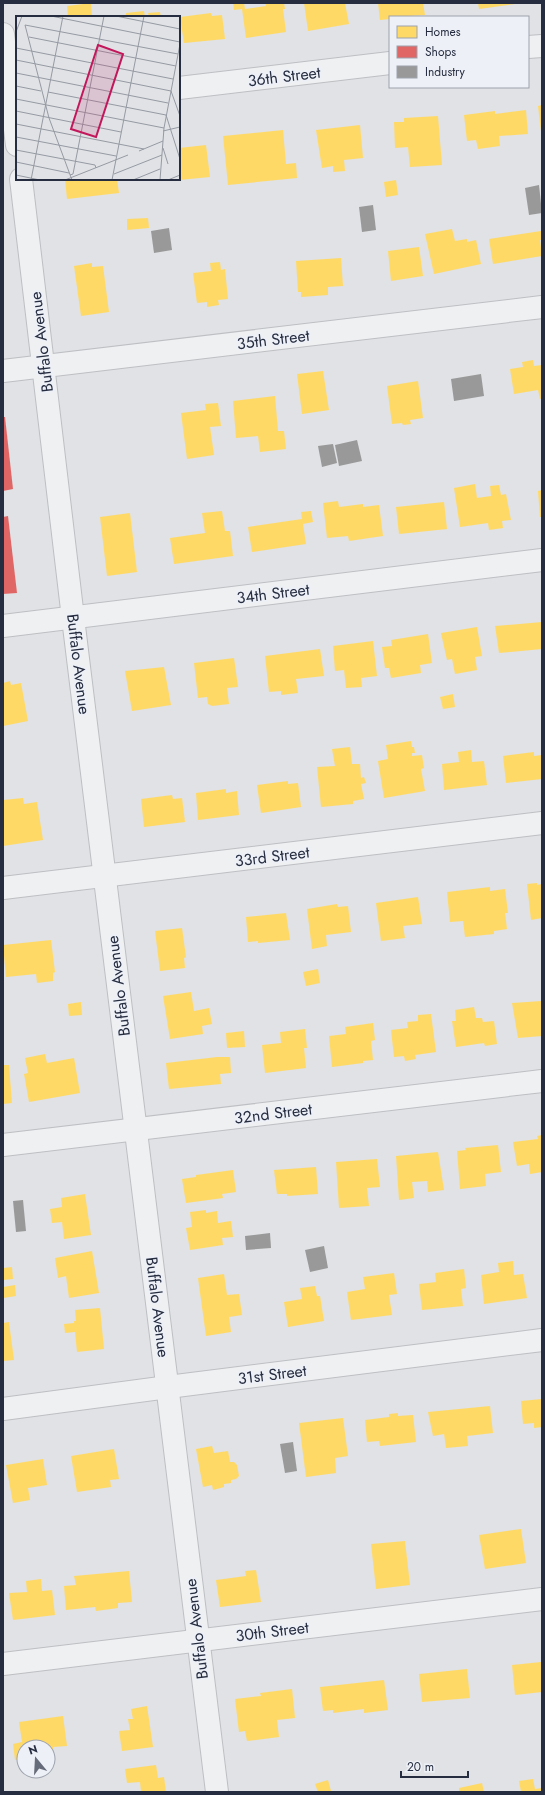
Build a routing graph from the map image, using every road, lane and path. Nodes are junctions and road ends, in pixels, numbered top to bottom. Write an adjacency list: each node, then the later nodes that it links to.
1 (3, 34): 6 (street)
2 (542, 46): 3 (street)
3 (529, 47)
4 (389, 63): 5 (street, 36th Street)
5 (180, 88)
6 (11, 108): 7 (street)
7 (16, 139)
8 (21, 180): 10 (street, Buffalo Avenue)
9 (542, 307): 10 (street, 35th Street)
10 (44, 367): 11 (street, 35th Street); 13 (street, Buffalo Avenue)
11 (3, 371)
12 (542, 560): 13 (street, 34th Street)
13 (73, 618): 14 (street, 34th Street); 16 (street, Buffalo Avenue)
14 (3, 626)
15 (542, 823): 16 (street, 33rd Street)
16 (106, 876): 17 (street, 33rd Street); 19 (street, Buffalo Avenue)
17 (3, 888)
18 (542, 1081): 19 (street, 32nd Street)
19 (135, 1130): 20 (street, 32nd Street); 22 (street, Buffalo Avenue)
20 (3, 1145)
21 (542, 1340): 22 (street, 31st Street)
22 (168, 1387): 23 (street, 31st Street); 25 (street, Buffalo Avenue)
23 (3, 1409)
24 (542, 1600): 25 (street, 30th Street)
25 (197, 1640): 26 (street, 30th Street); 27 (street, Buffalo Avenue)
26 (3, 1664)
27 (217, 1792)

